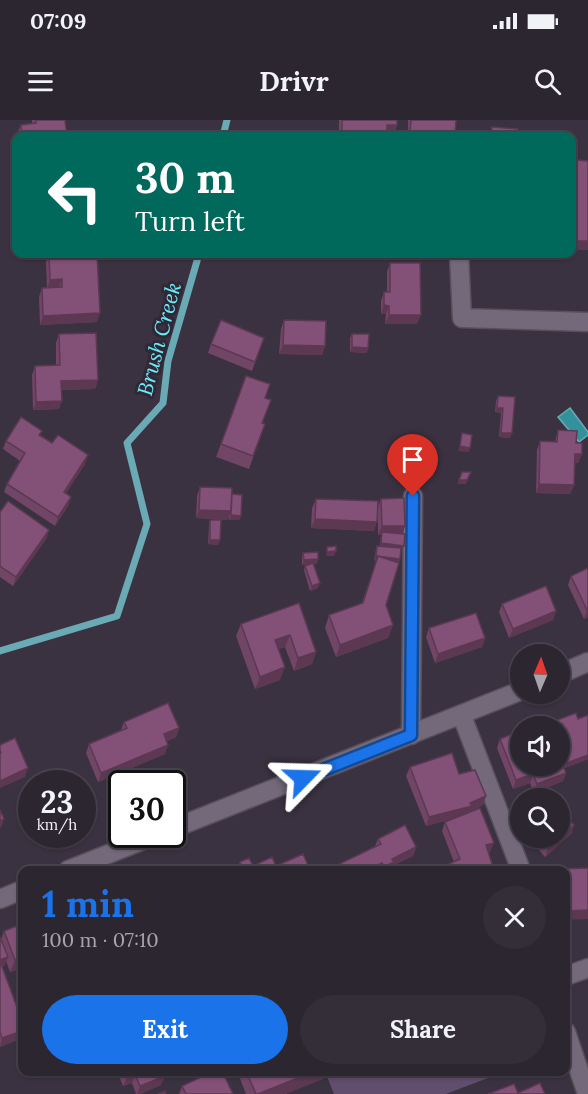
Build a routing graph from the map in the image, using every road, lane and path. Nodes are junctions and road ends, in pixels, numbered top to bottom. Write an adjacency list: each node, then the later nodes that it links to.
1 (459, 258): 2 (street)
2 (588, 322)
3 (413, 496): 8 (street)
4 (588, 662): 5 (street)
5 (570, 670)
6 (510, 695): 7 (street)
7 (462, 716): 8 (street); 12 (street)
8 (411, 735): 9 (street)
9 (186, 823)
10 (124, 848): 11 (street)
11 (78, 866)
12 (518, 866)
13 (18, 892): 14 (street)
14 (0, 899)
15 (588, 968): 16 (street)
16 (570, 975)
17 (570, 1044): 18 (street)
18 (587, 1094)

